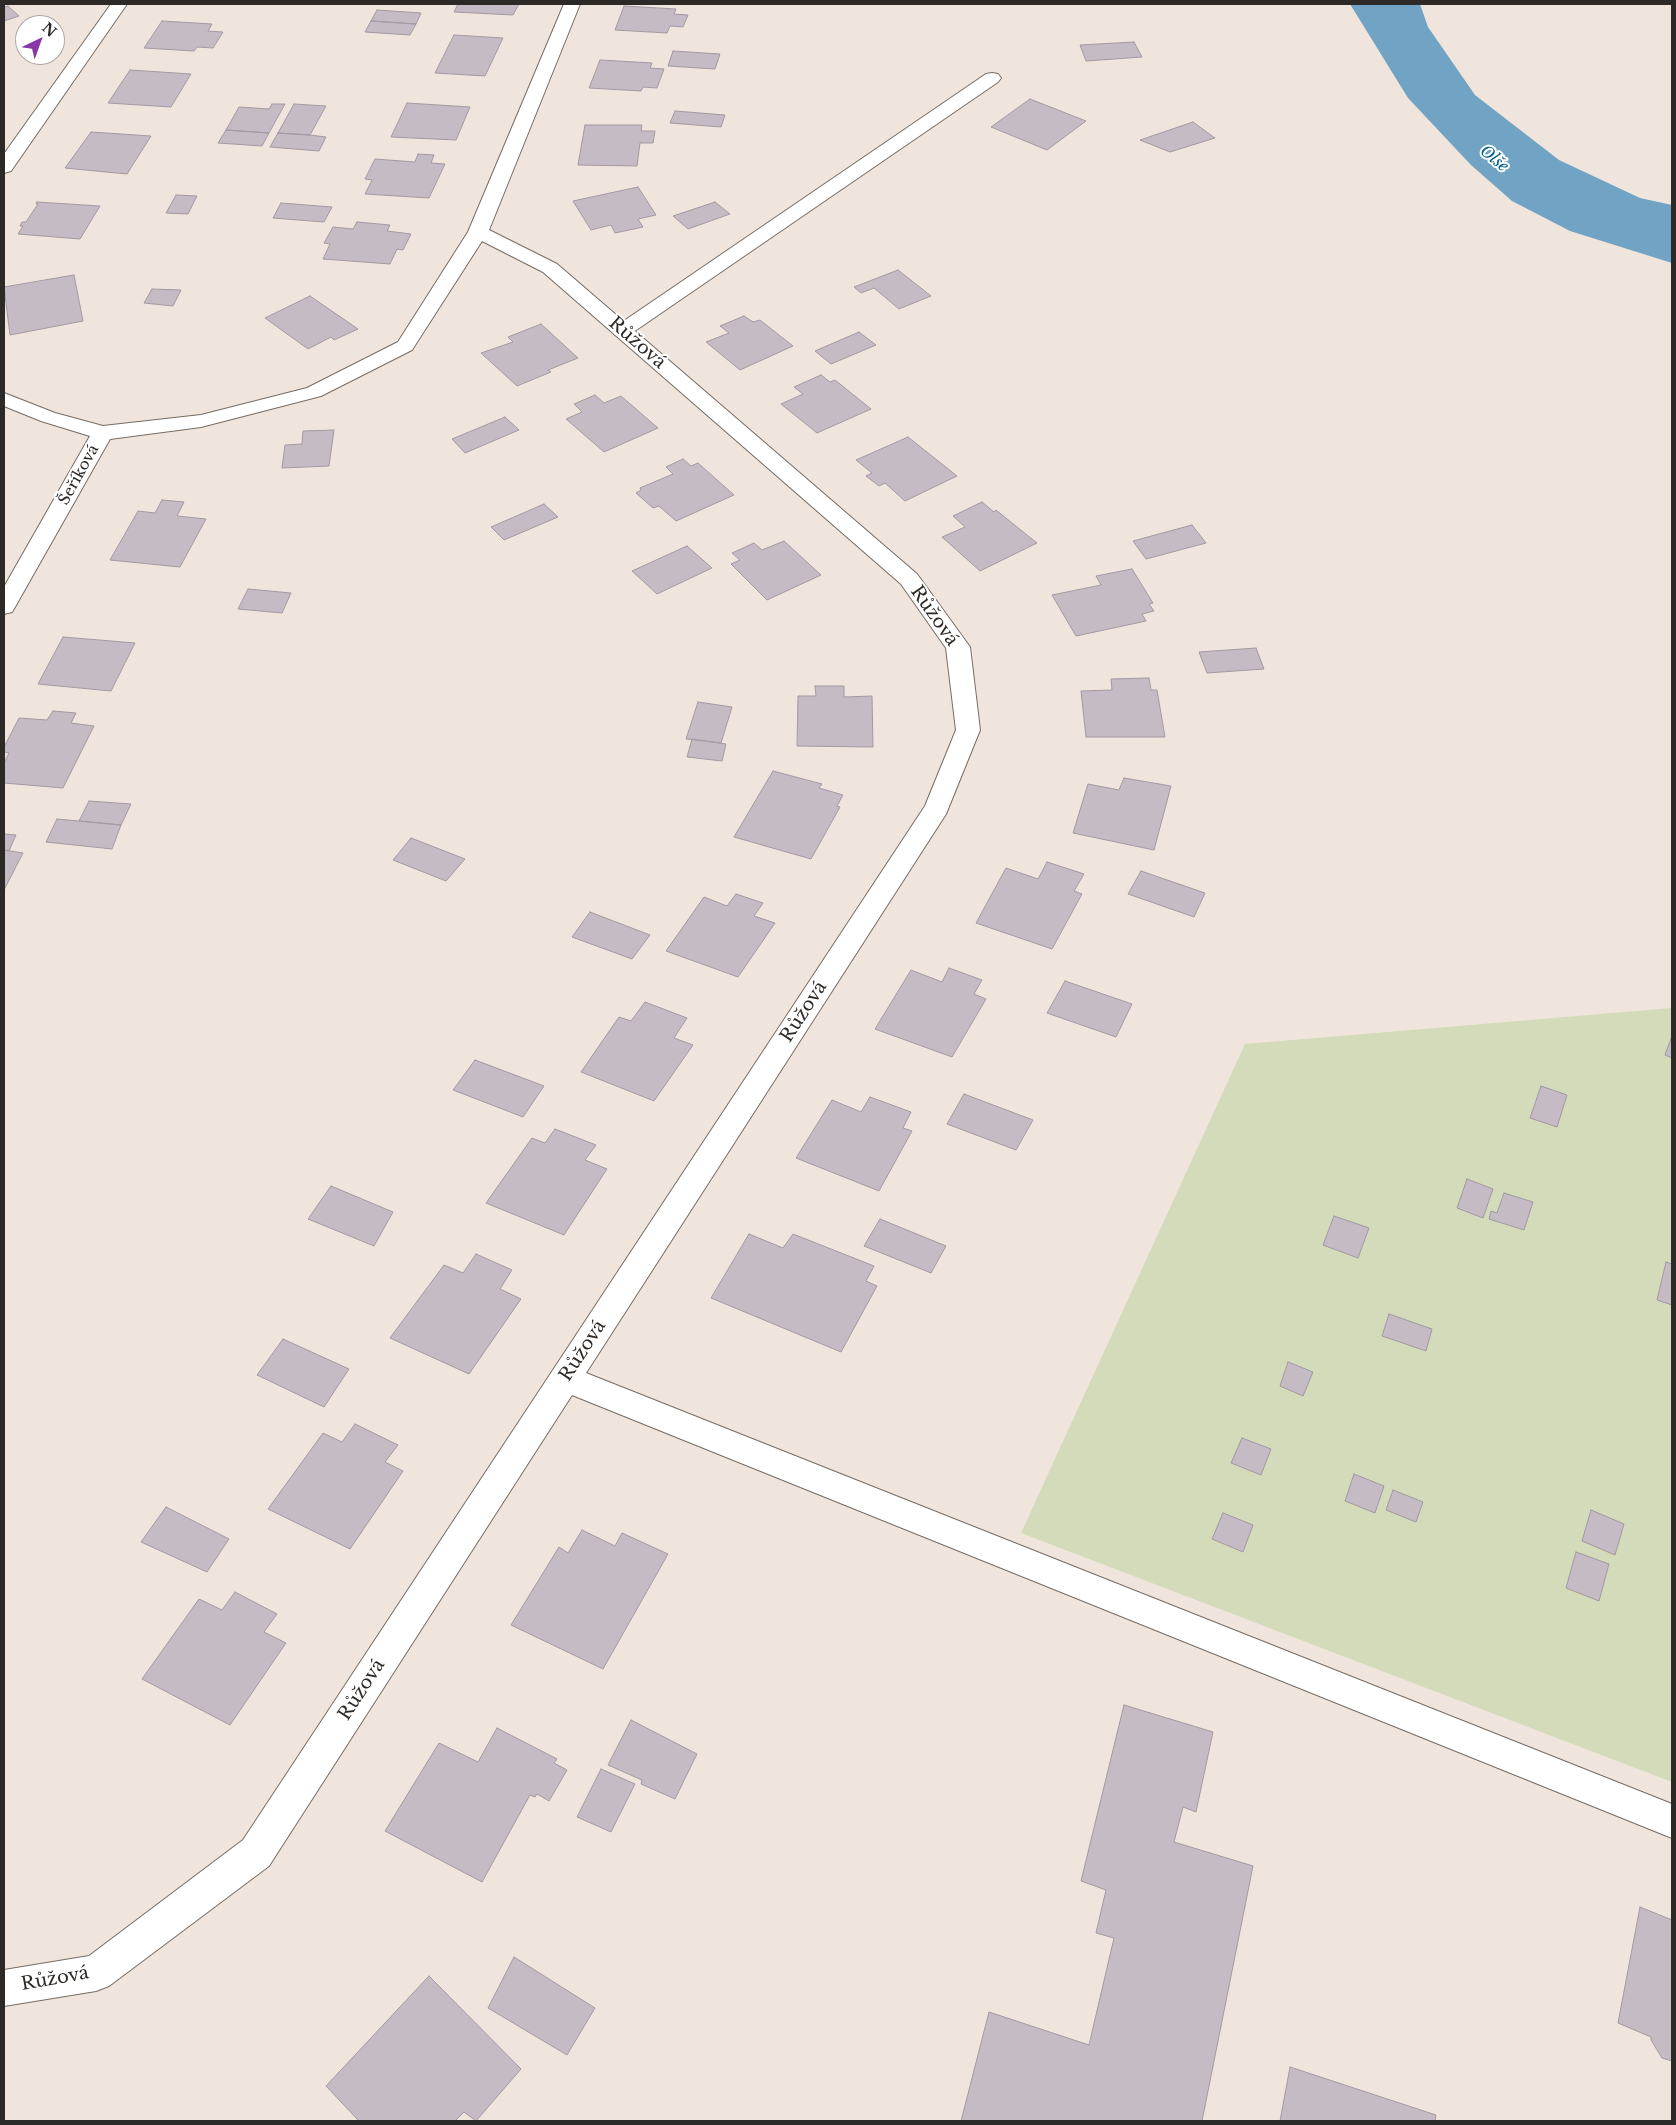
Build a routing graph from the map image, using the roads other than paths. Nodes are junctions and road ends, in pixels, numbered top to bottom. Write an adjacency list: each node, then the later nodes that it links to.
1 (119, 4): 4 (street)
2 (572, 4): 5 (street)
3 (992, 78): 6 (street)
4 (4, 167)
5 (478, 232): 6 (street, Růžová); 8 (street)
6 (622, 331): 10 (street, Růžová)
7 (4, 399): 8 (street, Šeříková)
8 (102, 433): 9 (street, Šeříková)
9 (4, 607)
10 (565, 1378): 11 (street); 12 (street, Růžová)
11 (1672, 1821)
12 (4, 1988)

